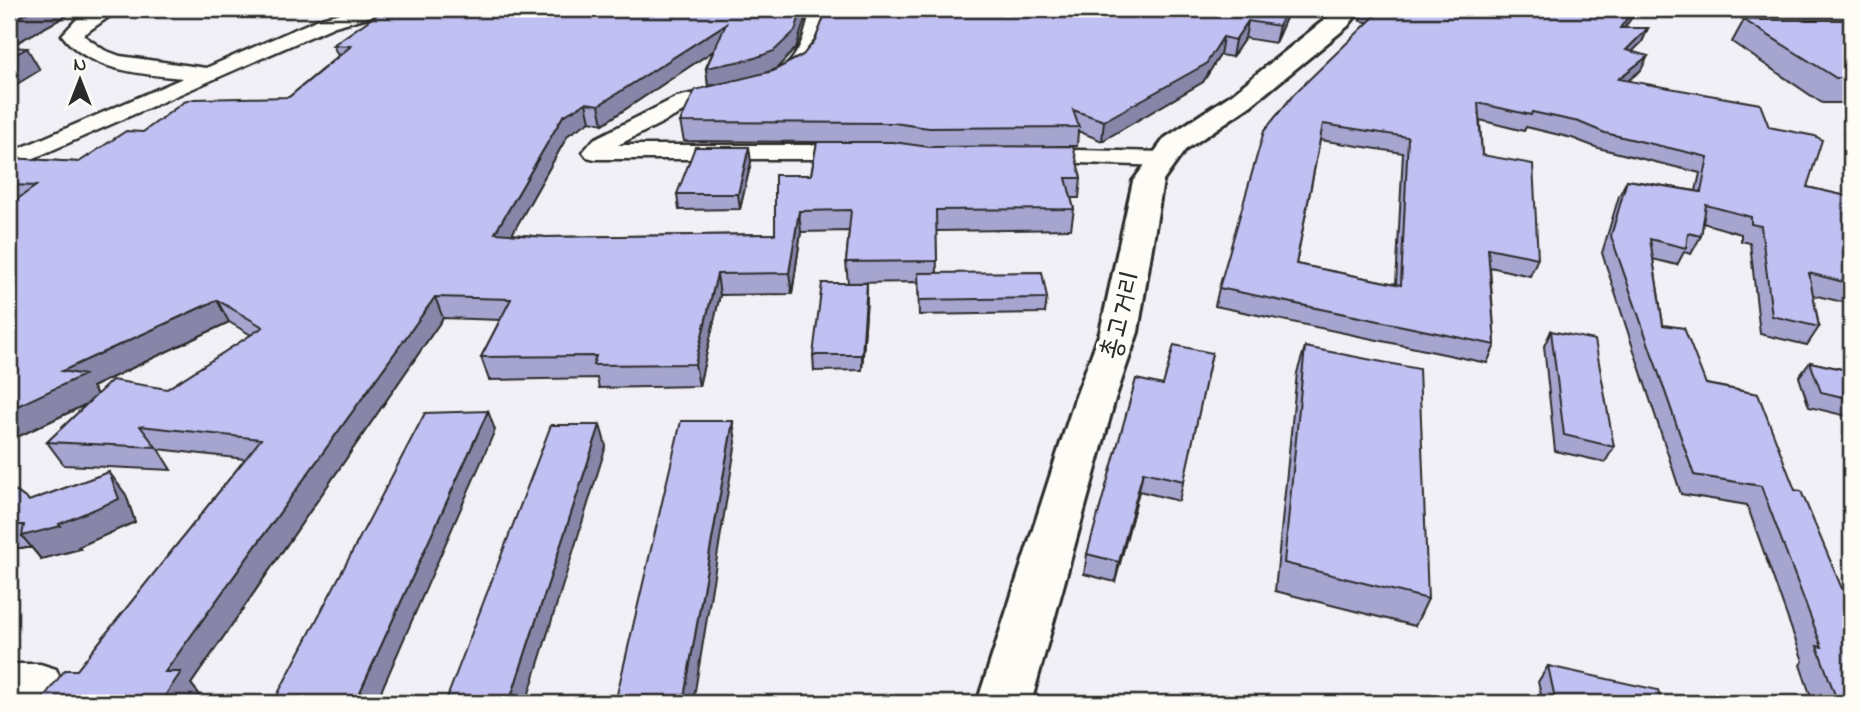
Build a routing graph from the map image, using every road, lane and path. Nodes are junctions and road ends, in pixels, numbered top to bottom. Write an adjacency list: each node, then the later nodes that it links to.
1 (111, 9): 5 (street)
2 (377, 9): 5 (street)
3 (819, 9): 6 (street)
4 (1350, 9): 8 (street, 총고거리)
5 (207, 74): 9 (street)
6 (881, 152)
7 (1010, 156): 8 (street)
8 (1164, 159): 12 (street, 총고거리)
9 (9, 162)
10 (9, 682): 11 (street)
11 (24, 703)
12 (1004, 703)

